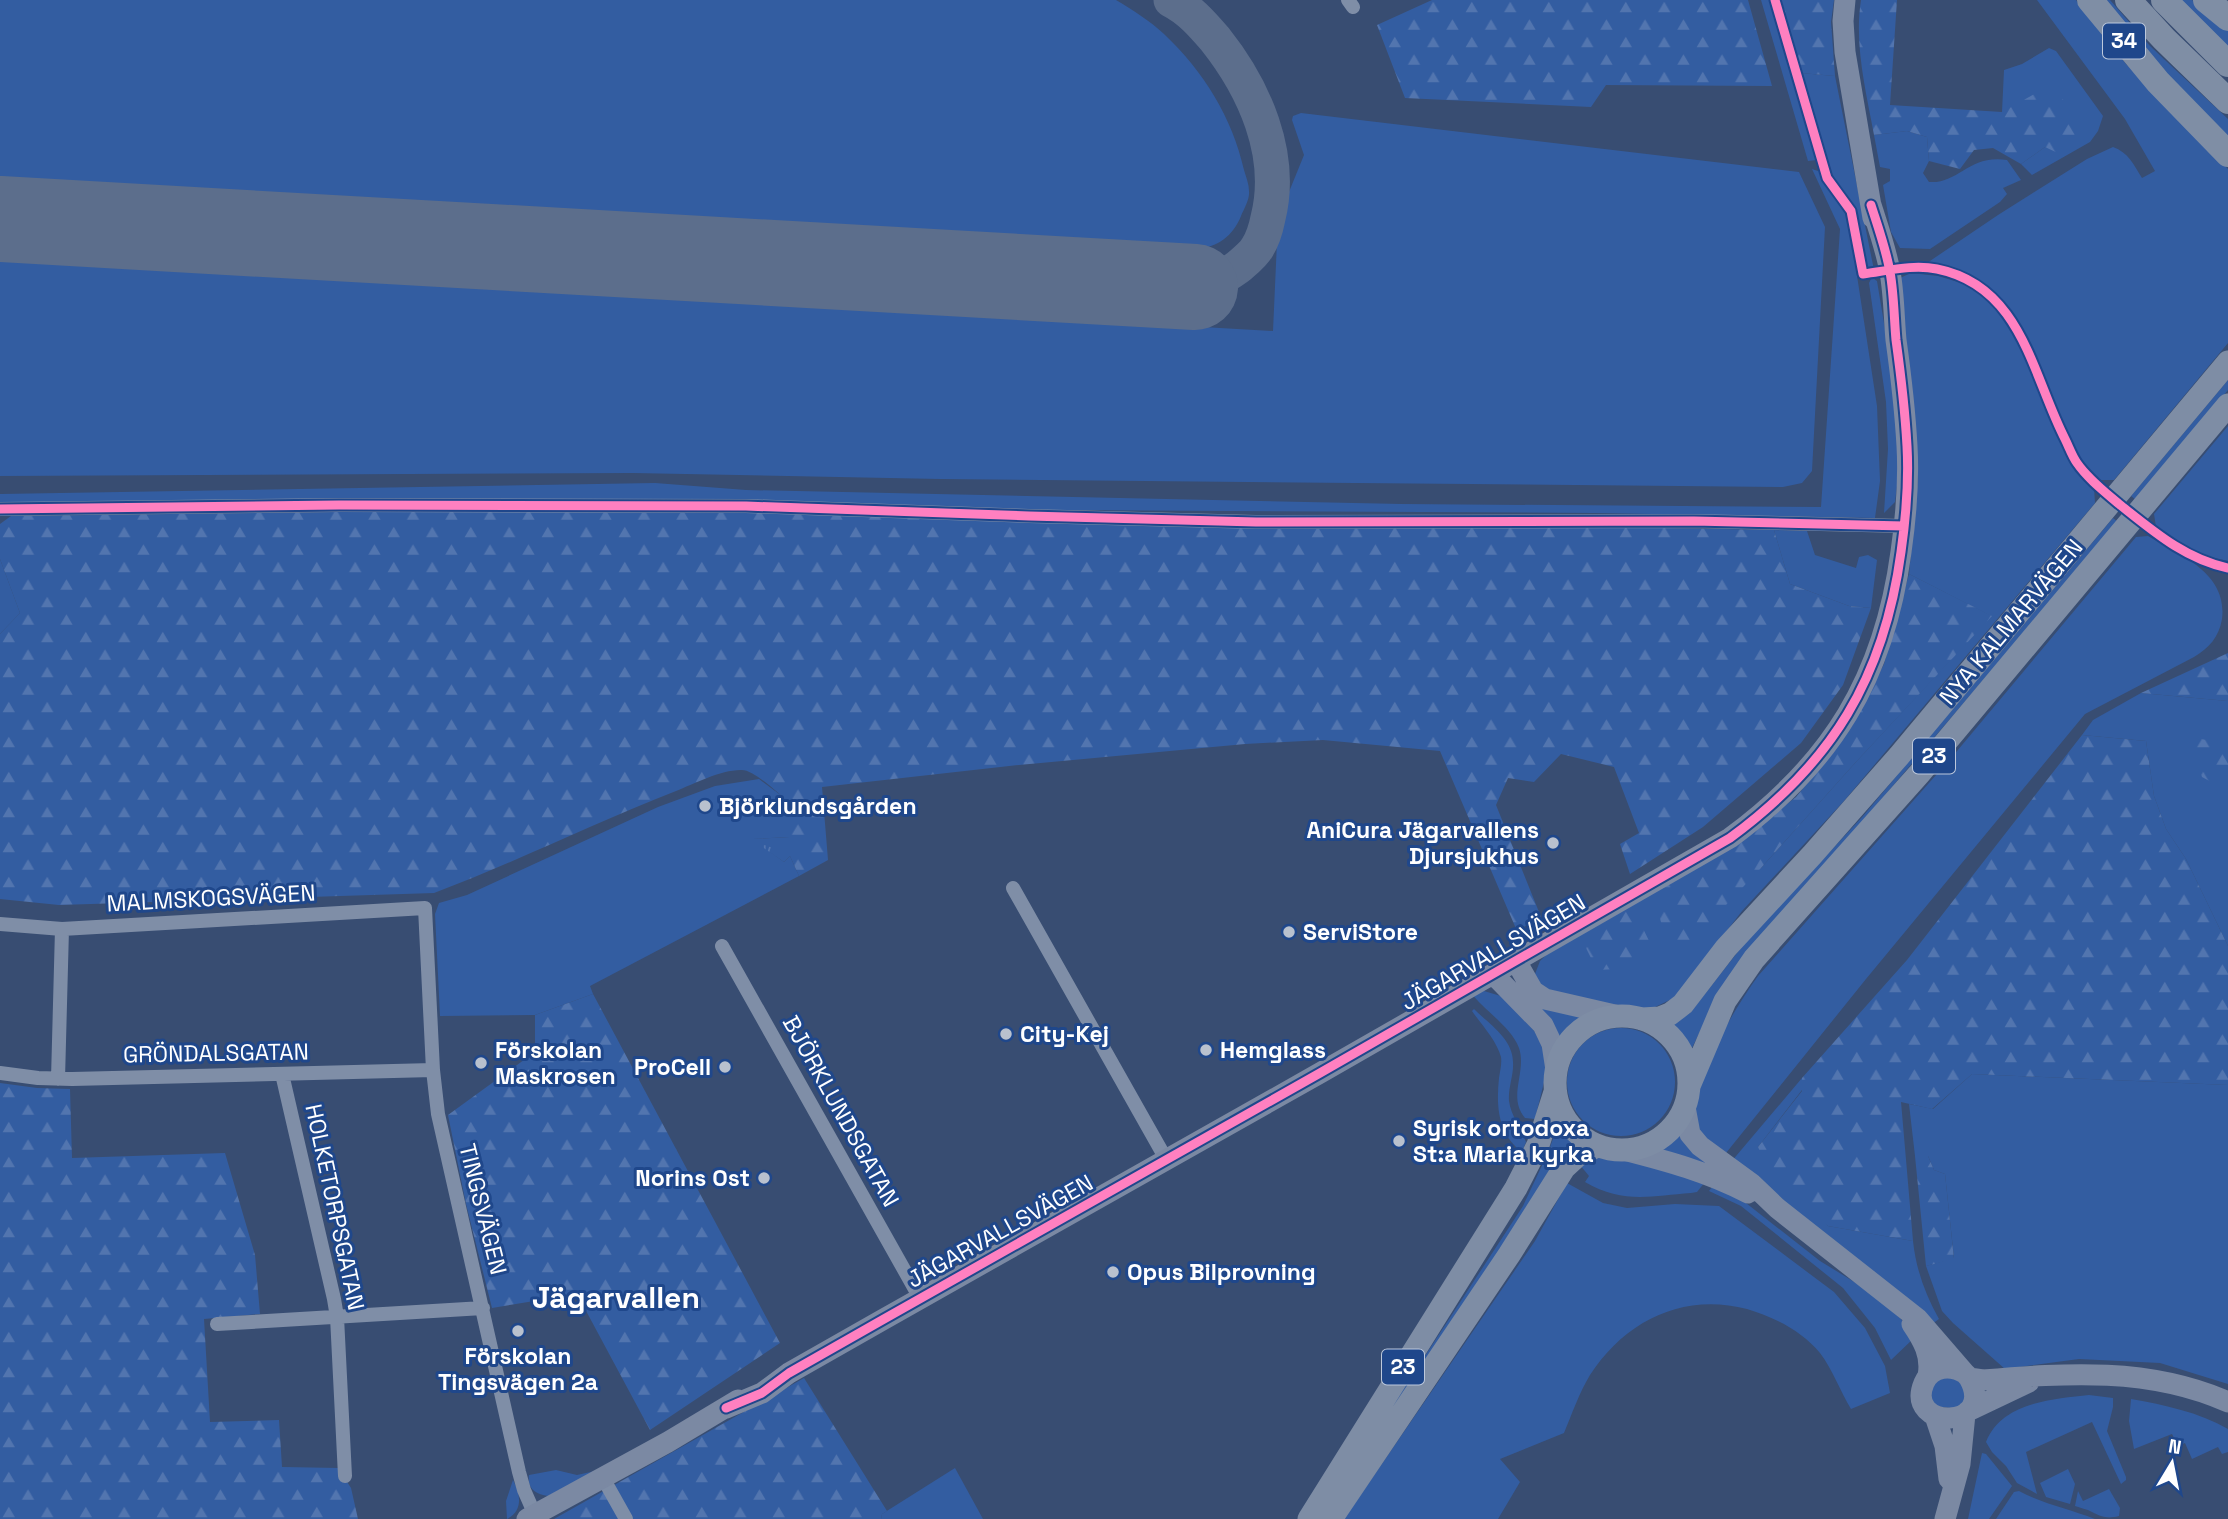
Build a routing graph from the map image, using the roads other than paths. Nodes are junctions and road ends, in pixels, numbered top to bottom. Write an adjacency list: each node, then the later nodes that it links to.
1 (1845, 0): 13 (street, JÄGARVALLSVÄGEN)
2 (2090, 0): 9 (highway, 34)
3 (2128, 0): 8 (highway)
4 (2164, 0): 7 (highway)
5 (2206, 0): 6 (highway)
6 (2228, 18)
7 (2228, 64)
8 (2228, 101)
9 (2228, 154)
10 (2228, 362): 21 (main road, NYA KALMARVÄGEN / 23)
11 (2228, 405): 27 (main road, NYA KALMARVÄGEN / 23)
12 (0, 509): 13 (street)
13 (1904, 526): 19 (street, JÄGARVALLSVÄGEN)
14 (1013, 888): 30 (street)
15 (425, 908): 17 (street, MALMSKOGSVÄGEN); 22 (street, TINGSVÄGEN)
16 (0, 924): 17 (street, MALMSKOGSVÄGEN)
17 (62, 929): 25 (street)
18 (722, 946): 33 (street, BJÖRKLUNDSGATAN)
19 (1516, 961): 20 (street, JÄGARVALLSVÄGEN); 21 (street, JÄGARVALLSVÄGEN)
20 (1493, 974): 26 (street, JÄGARVALLSVÄGEN); 30 (street, JÄGARVALLSVÄGEN)
21 (1630, 1017): 26 (main road, 23); 27 (main road)
22 (433, 1070): 24 (street, GRÖNDALSGATAN); 34 (street, TINGSVÄGEN)
23 (0, 1073): 25 (street, GRÖNDALSGATAN)
24 (282, 1074): 25 (street, GRÖNDALSGATAN); 35 (street, HOLKETORPSGATAN)
25 (58, 1079)
26 (1555, 1081): 28 (main road, 23); 48 (main road, 23)
27 (1687, 1097): 29 (main road, 23); 31 (street)
28 (1597, 1146): 29 (main road, 23); 49 (main road, 23)
29 (1624, 1150): 31 (street)
30 (1166, 1159): 33 (street, JÄGARVALLSVÄGEN)
31 (1777, 1208): 32 (street)
32 (1884, 1294): 37 (street); 38 (street)
33 (920, 1298): 44 (street, JÄGARVALLSVÄGEN)
34 (483, 1308): 35 (street); 46 (street, TINGSVÄGEN)
35 (337, 1317): 36 (street); 43 (street, HOLKETORPSGATAN)
36 (217, 1324)
37 (1928, 1376): 38 (street); 42 (street)
38 (1968, 1376): 39 (street); 41 (street)
39 (2051, 1376): 40 (street); 41 (street)
40 (2228, 1402)
41 (1966, 1413): 42 (street); 45 (street)
42 (1935, 1416): 45 (street)
43 (345, 1476)
44 (603, 1478): 46 (street, JÄGARVALLSVÄGEN); 47 (street)
45 (1947, 1509)
46 (531, 1517)
47 (626, 1519)
48 (1309, 1519)
49 (1331, 1519)

